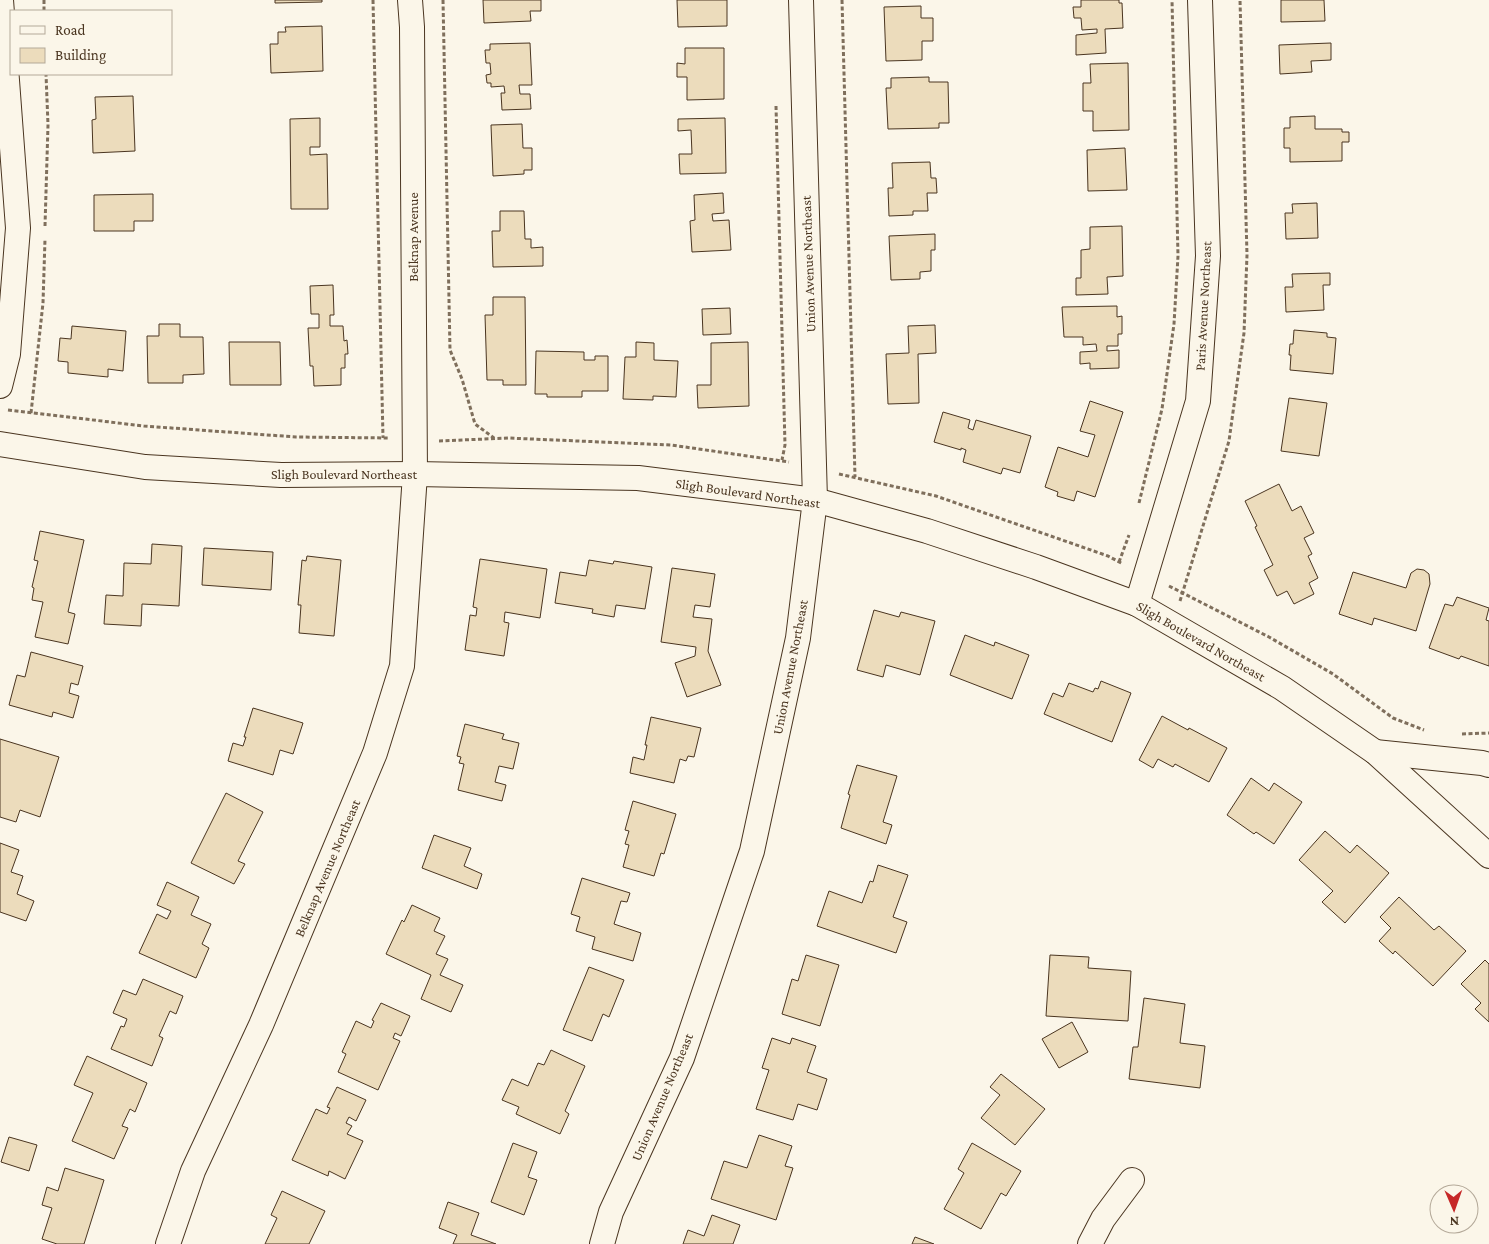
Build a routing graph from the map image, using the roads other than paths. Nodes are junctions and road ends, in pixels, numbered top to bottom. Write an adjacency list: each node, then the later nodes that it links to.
1 (2, 0): 5 (street)
2 (410, 0): 7 (street, Belknap Avenue)
3 (800, 0): 8 (street, Union Avenue Northeast)
4 (1200, 0): 9 (street, Paris Avenue Northeast)
5 (0, 386)
6 (0, 444): 7 (street, Sligh Boulevard Northeast)
7 (415, 474): 8 (street, Sligh Boulevard Northeast); 14 (street, Belknap Avenue Northeast)
8 (815, 500): 9 (street, Sligh Boulevard Northeast); 15 (street, Union Avenue Northeast)
9 (1137, 604): 10 (street, Sligh Boulevard Northeast)
10 (1374, 752): 11 (street); 12 (street, Sligh Boulevard Northeast)
11 (1489, 765)
12 (1489, 856)
13 (1132, 1180): 16 (street)
14 (168, 1244)
15 (602, 1244)
16 (1090, 1244)

